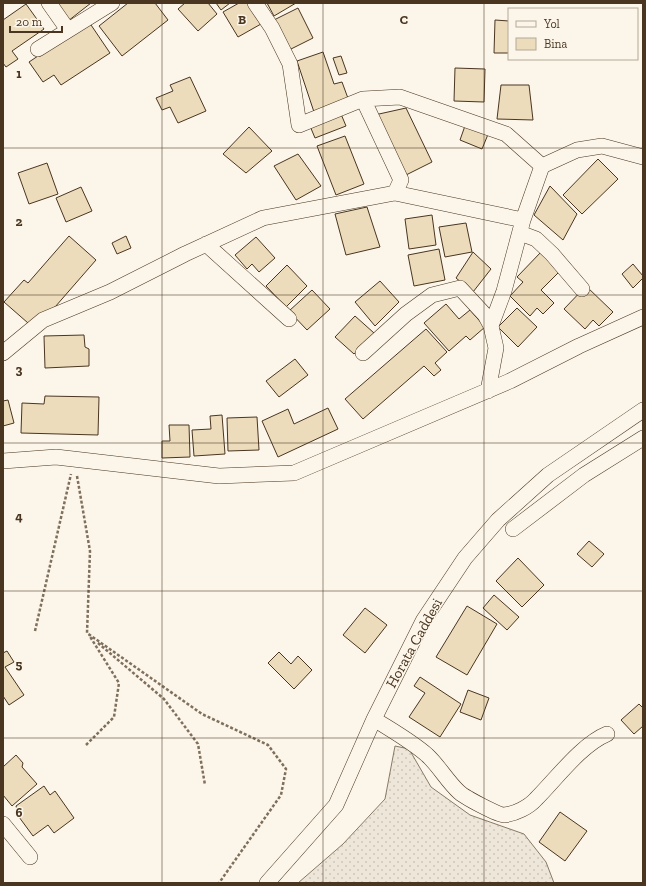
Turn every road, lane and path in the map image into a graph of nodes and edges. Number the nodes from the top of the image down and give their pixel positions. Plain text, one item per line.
1 (49, 3) edge
2 (112, 3) edge
3 (255, 3) edge
4 (68, 30) junction
5 (38, 49) dead end
6 (363, 99) junction
7 (643, 157) edge
8 (542, 166) junction
9 (395, 193) junction
10 (521, 226) junction
11 (206, 244) junction
12 (582, 289) dead end
13 (643, 317) edge
14 (289, 319) dead end
15 (491, 326) junction
16 (3, 353) edge
17 (363, 353) dead end
18 (488, 391) junction
19 (643, 410) edge
20 (643, 438) edge
21 (74, 460) junction
22 (3, 461) edge
23 (513, 529) dead end
24 (35, 631) dead end
25 (87, 633) junction
26 (374, 719) junction
27 (607, 734) dead end
28 (86, 745) dead end
29 (205, 785) dead end
30 (3, 824) edge
31 (30, 857) dead end
32 (219, 883) edge
33 (267, 883) edge

1 - 4 street
2 - 4 street
3 - 6 street
4 - 5 street
6 - 8 street
6 - 9 street
7 - 8 street
8 - 10 street
9 - 10 street
9 - 11 street
10 - 12 street
10 - 15 street
11 - 14 street
11 - 16 street
13 - 18 street
15 - 17 street
15 - 18 street
18 - 21 street
19 - 26 street, Horata Caddesi
20 - 23 street
21 - 22 street
21 - 24 path
21 - 25 path
25 - 28 path
25 - 29 path
25 - 32 path
26 - 27 street
26 - 33 street, Horata Caddesi
30 - 31 street

